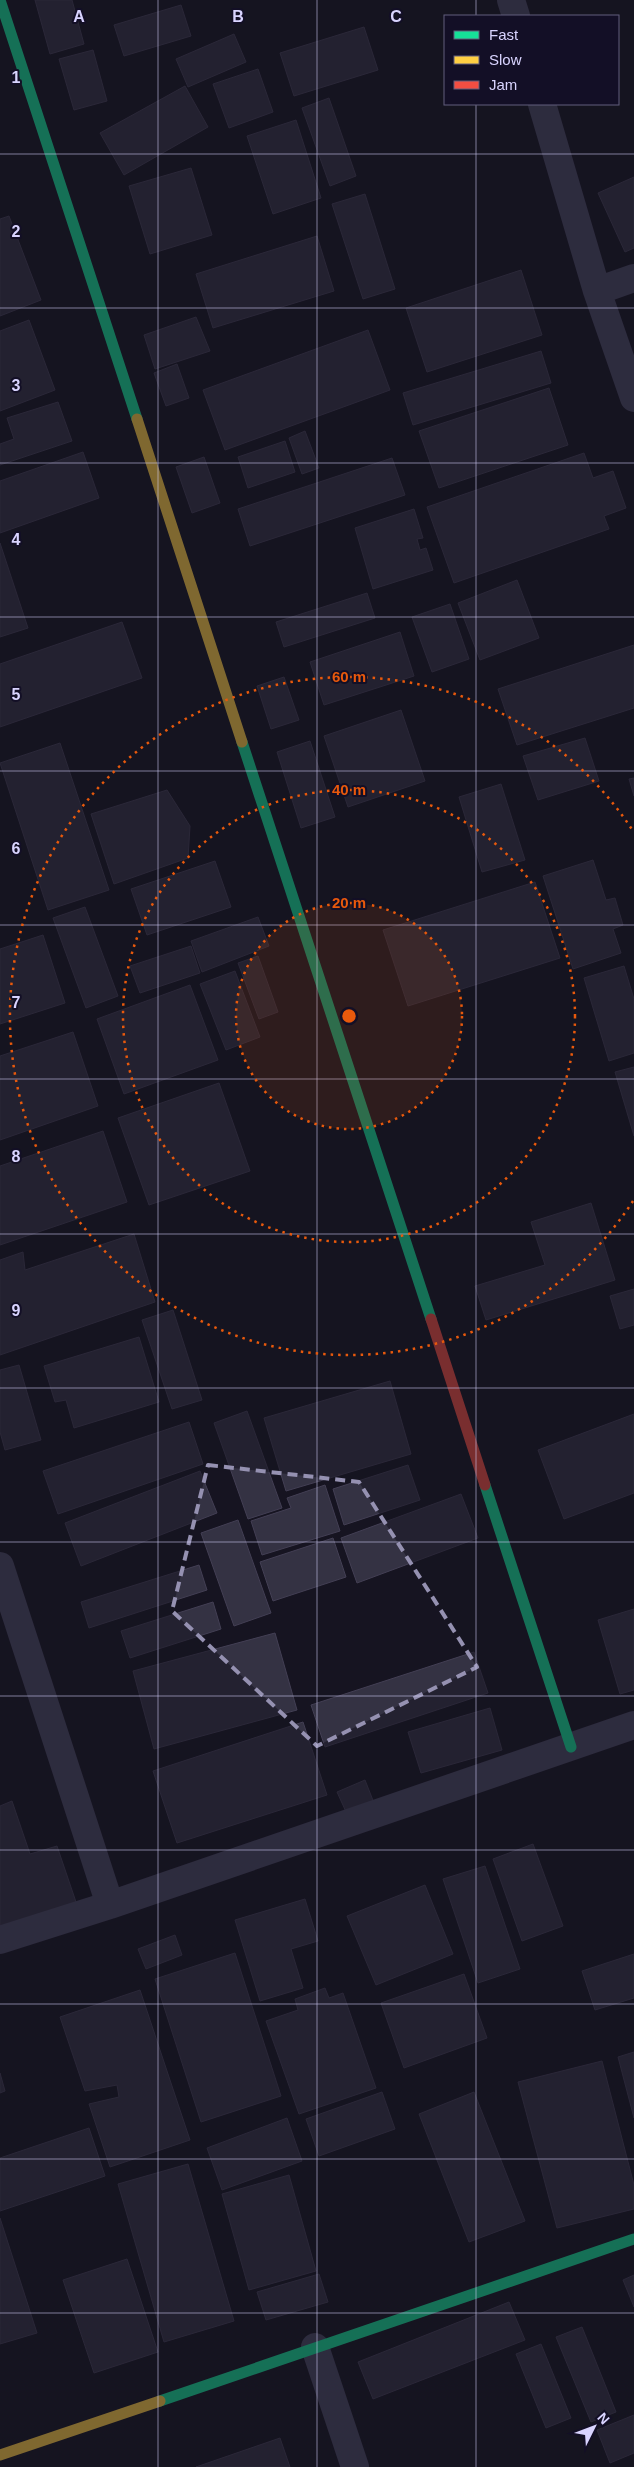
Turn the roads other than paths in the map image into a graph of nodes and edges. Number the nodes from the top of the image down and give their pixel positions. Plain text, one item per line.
1 (0, 0) edge
2 (512, 0) edge
3 (516, 15) edge
4 (542, 105) edge
5 (634, 278) edge
6 (597, 291) junction
7 (634, 398) edge
8 (0, 1566) edge
9 (634, 1725) edge
10 (571, 1747) junction
11 (110, 1905) junction
12 (0, 1940) edge
13 (634, 2239) edge
14 (315, 2347) junction
15 (0, 2455) edge
16 (355, 2467) edge

1 - 10 street
2 - 3 street
4 - 6 street
5 - 6 street
6 - 7 street
8 - 11 street
9 - 10 street
10 - 11 street
11 - 12 street
13 - 14 street
14 - 15 street
14 - 16 street

